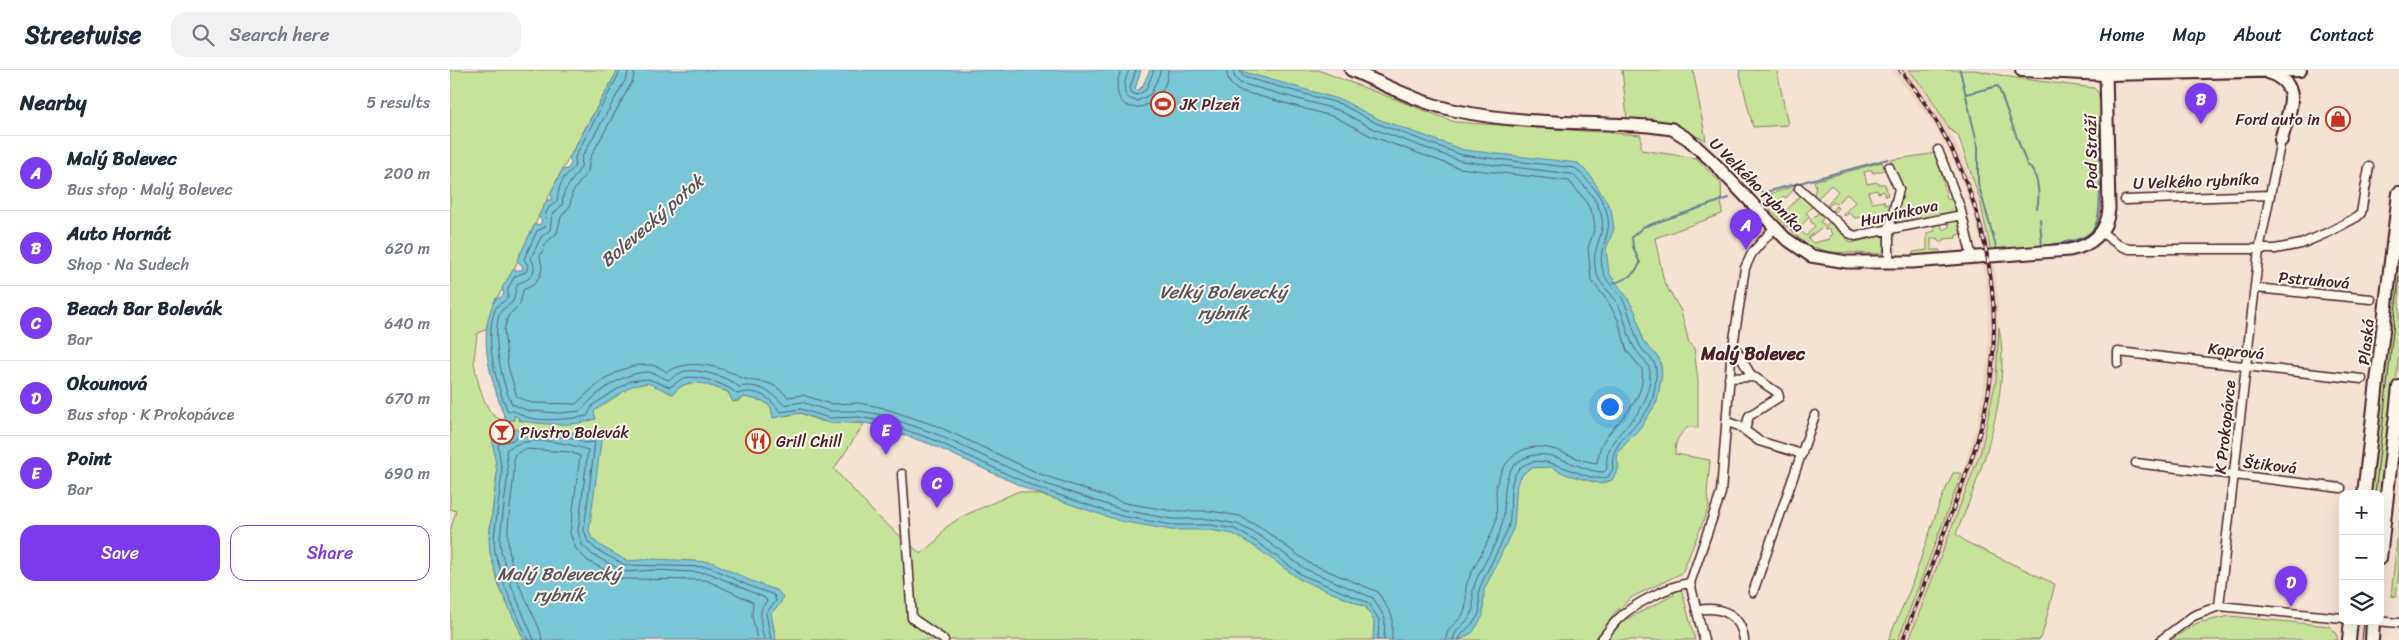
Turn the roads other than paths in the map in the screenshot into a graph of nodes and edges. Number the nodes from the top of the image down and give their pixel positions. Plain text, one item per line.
1 (1351, 70) edge
2 (2022, 70) edge
3 (2263, 70) edge
4 (2300, 70) edge
5 (2106, 72) edge
6 (2282, 140) joint
7 (1938, 150) dead end
8 (1889, 167) dead end
9 (2369, 167) dead end
10 (1799, 188) dead end
11 (2399, 193) edge
12 (2269, 196) junction
13 (2125, 200) dead end
14 (1962, 215) junction
15 (1775, 227) junction
16 (1889, 229) junction
17 (2101, 232) junction
18 (2259, 250) junction
19 (1972, 258) junction
20 (1889, 262) junction
21 (2255, 288) junction
22 (2371, 299) dead end
23 (1733, 344) junction
24 (2118, 363) dead end
25 (2245, 366) junction
26 (1752, 377) junction
27 (1730, 378) junction
28 (2362, 379) dead end
29 (2399, 387) edge
30 (1815, 415) dead end
31 (1726, 422) junction
32 (1745, 430) junction
33 (1802, 454) junction
34 (2136, 463) dead end
35 (902, 474) dead end
36 (2233, 475) junction
37 (2342, 488) dead end
38 (2364, 490) edge
39 (2383, 535) edge
40 (1690, 583) junction
41 (1753, 592) dead end
42 (2219, 606) junction
43 (1697, 610) junction
44 (2339, 618) edge
45 (2384, 622) edge
46 (2399, 624) edge
47 (2351, 625) edge
48 (2374, 625) edge
49 (944, 640) edge
50 (1601, 640) edge
51 (1704, 640) edge
52 (1744, 640) edge
53 (2161, 640) edge
54 (2349, 640) edge
55 (2372, 640) edge

1 - 15 street, U Velkého rybníka
2 - 5 main road
3 - 4 main road
3 - 5 main road
3 - 6 main road
5 - 17 street, Pod Stráží
6 - 12 street, U Velkého rybníka
7 - 14 street
8 - 16 street
9 - 18 street
10 - 16 street, Hurvínkova
11 - 38 main road, Plaská
12 - 13 street, U Velkého rybníka
12 - 18 street, U Velkého rybníka
14 - 16 street, Hurvínkova
14 - 19 street
15 - 20 street, U Velkého rybníka
15 - 23 street
16 - 20 street
17 - 18 street
17 - 19 street, U Velkého rybníka
18 - 21 street, K Prokopávce
19 - 20 street, U Velkého rybníka
21 - 22 street, Pstruhová
21 - 25 street, K Prokopávce
23 - 26 street
23 - 27 street
24 - 25 street, Kaprová
25 - 28 street, Kaprová
25 - 36 street, K Prokopávce
26 - 27 street
26 - 32 street
27 - 31 street
29 - 39 main road
30 - 33 street
31 - 32 street
31 - 40 street
32 - 33 street
33 - 41 street
34 - 36 street, Štiková
35 - 49 street
36 - 37 street, Štiková
36 - 42 street, K Prokopávce
40 - 43 street
40 - 50 street
42 - 44 street
42 - 53 street
43 - 51 street
43 - 52 street
45 - 46 street
47 - 54 main road
48 - 55 main road

